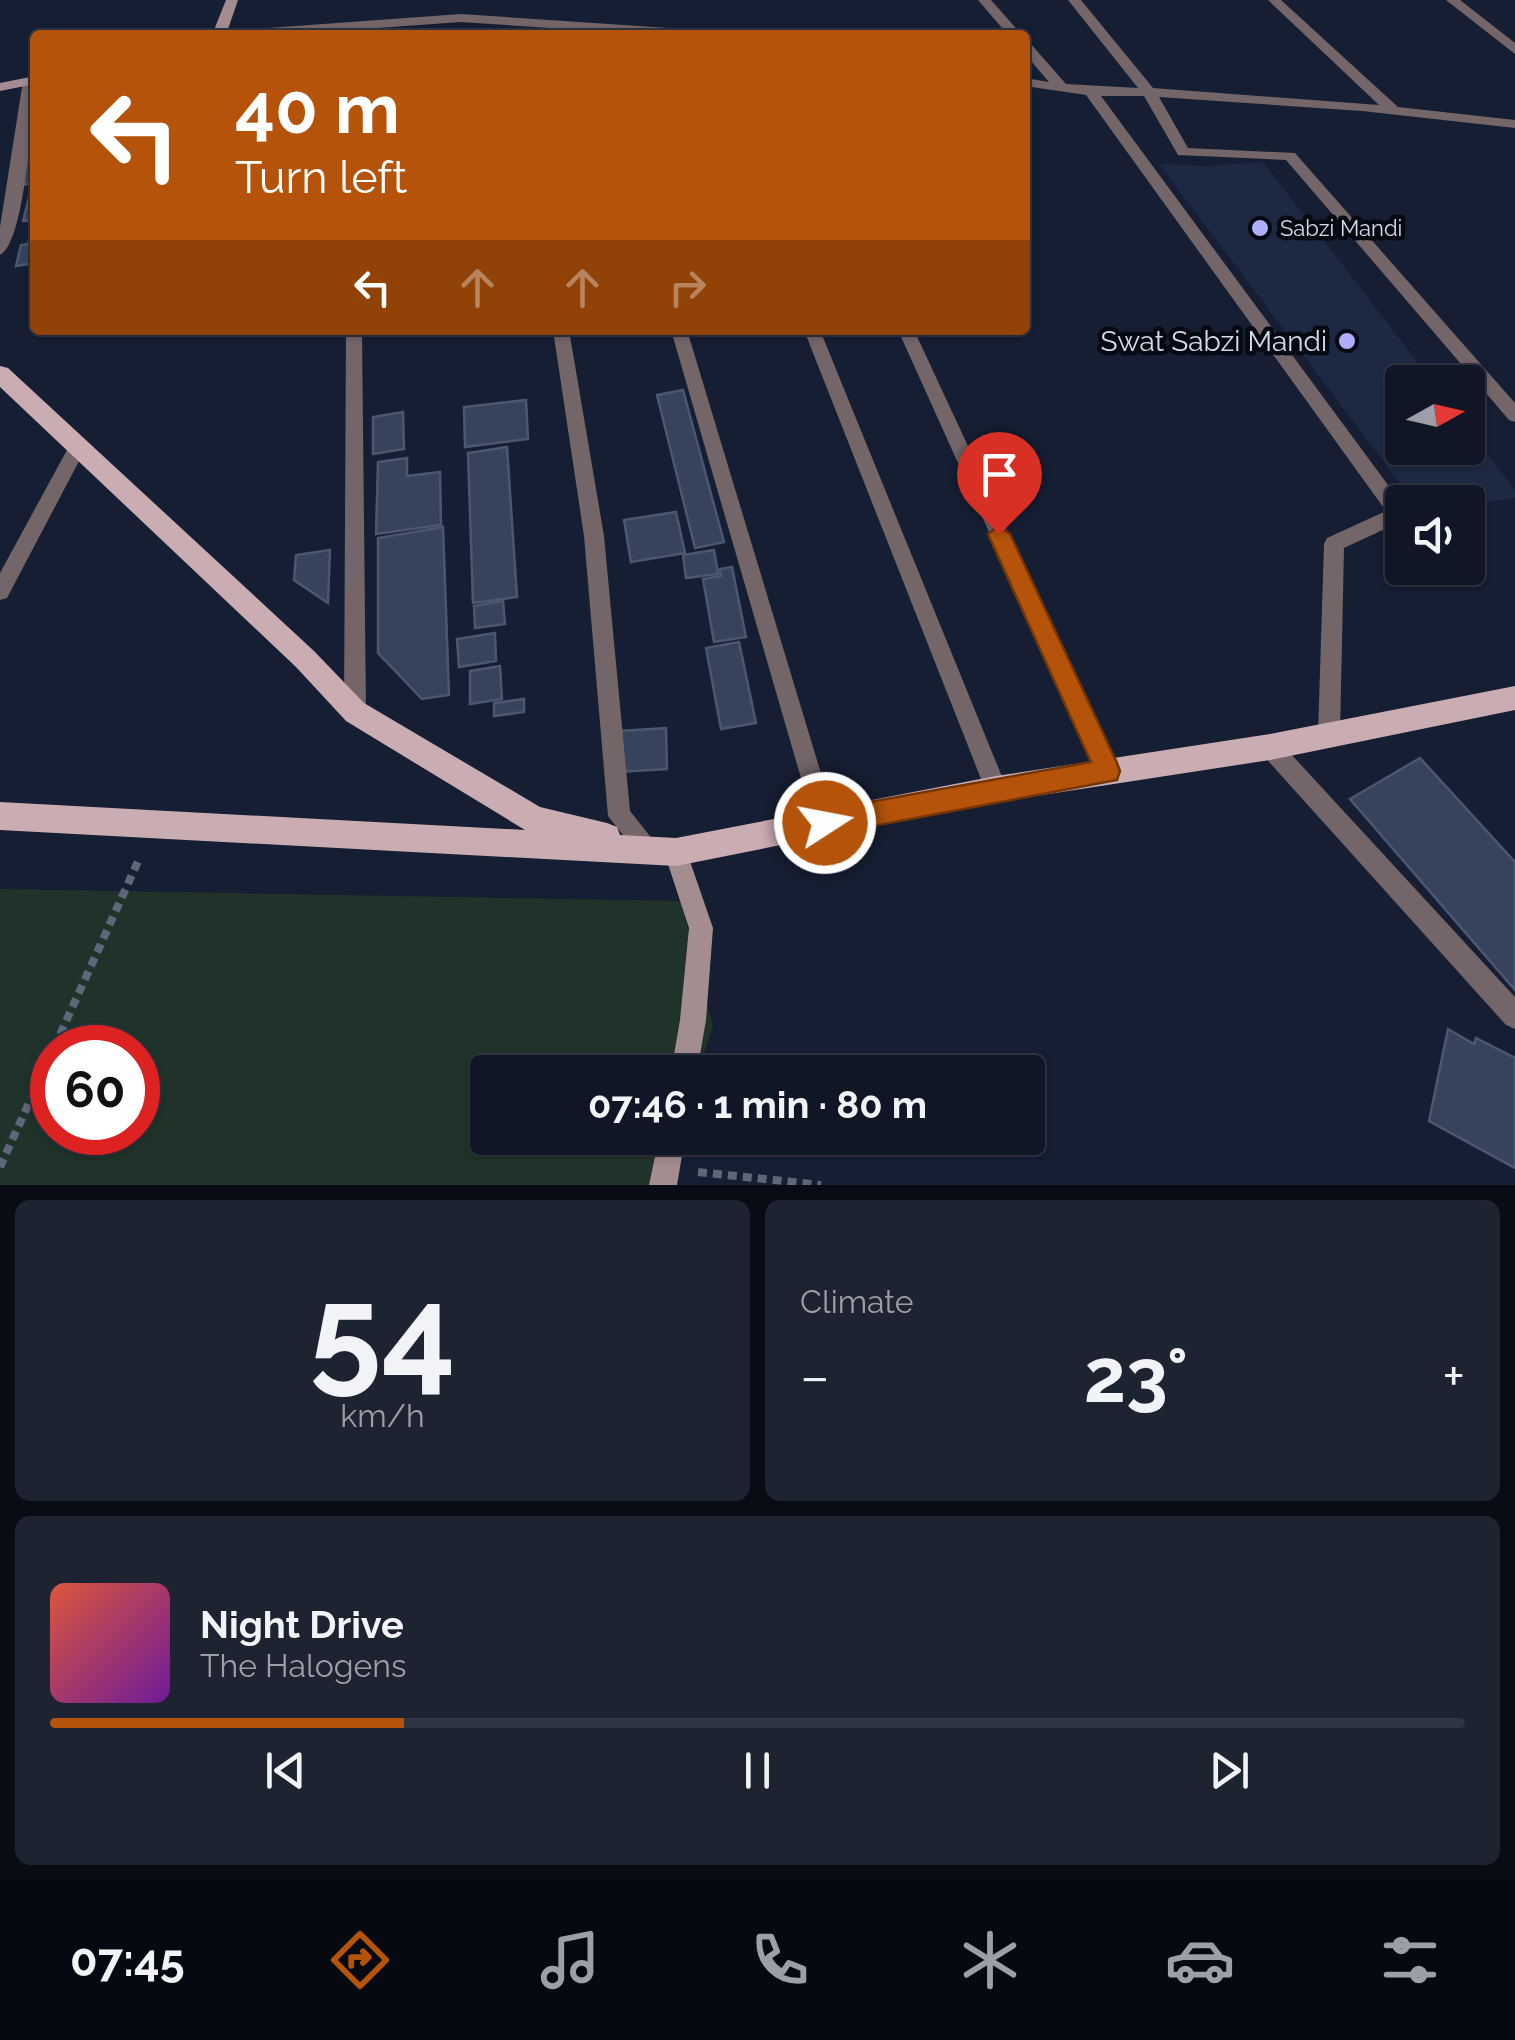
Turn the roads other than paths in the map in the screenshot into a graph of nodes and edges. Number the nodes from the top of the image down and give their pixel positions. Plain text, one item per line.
1 (232, 0) edge
2 (984, 0) edge
3 (1074, 0) edge
4 (1274, 0) edge
5 (1452, 0) edge
6 (507, 18) junction
7 (221, 30) edge
8 (345, 30) edge
9 (509, 30) edge
10 (590, 30) edge
11 (1011, 30) edge
12 (1515, 50) edge
13 (1030, 52) edge
14 (30, 80) edge
15 (1030, 82) edge
16 (1060, 85) junction
17 (0, 87) edge
18 (1091, 92) junction
19 (1149, 92) junction
20 (30, 93) edge
21 (1393, 110) junction
22 (1507, 124) edge
23 (1515, 138) edge
24 (0, 250) edge
25 (354, 335) edge
26 (562, 335) edge
27 (680, 335) edge
28 (814, 335) edge
29 (908, 335) edge
30 (0, 374) edge
31 (1515, 416) edge
32 (79, 444) junction
33 (0, 592) edge
34 (1515, 698) edge
35 (355, 712) junction
36 (1329, 735) junction
37 (1270, 747) junction
38 (1108, 771) junction
39 (996, 789) junction
40 (0, 816) edge
41 (825, 823) junction
42 (645, 846) junction
43 (676, 852) junction
44 (1515, 1016) edge
45 (687, 1055) edge

1 - 7 main road
2 - 11 street
3 - 19 street
4 - 21 street
5 - 12 street
6 - 8 street
6 - 9 street
6 - 10 street
13 - 16 street
14 - 17 main road
15 - 16 street
16 - 18 street
18 - 19 street
18 - 36 street
19 - 21 street
19 - 31 street
20 - 24 street
21 - 22 street
22 - 23 street
25 - 35 street
26 - 42 street
27 - 41 street
28 - 39 street
29 - 38 street
30 - 32 main road
32 - 33 street
32 - 35 main road
34 - 36 main road
35 - 42 main road
36 - 37 main road
37 - 38 main road
37 - 44 street
38 - 39 main road
39 - 41 main road
40 - 43 main road
41 - 43 main road
42 - 43 main road
43 - 45 main road

